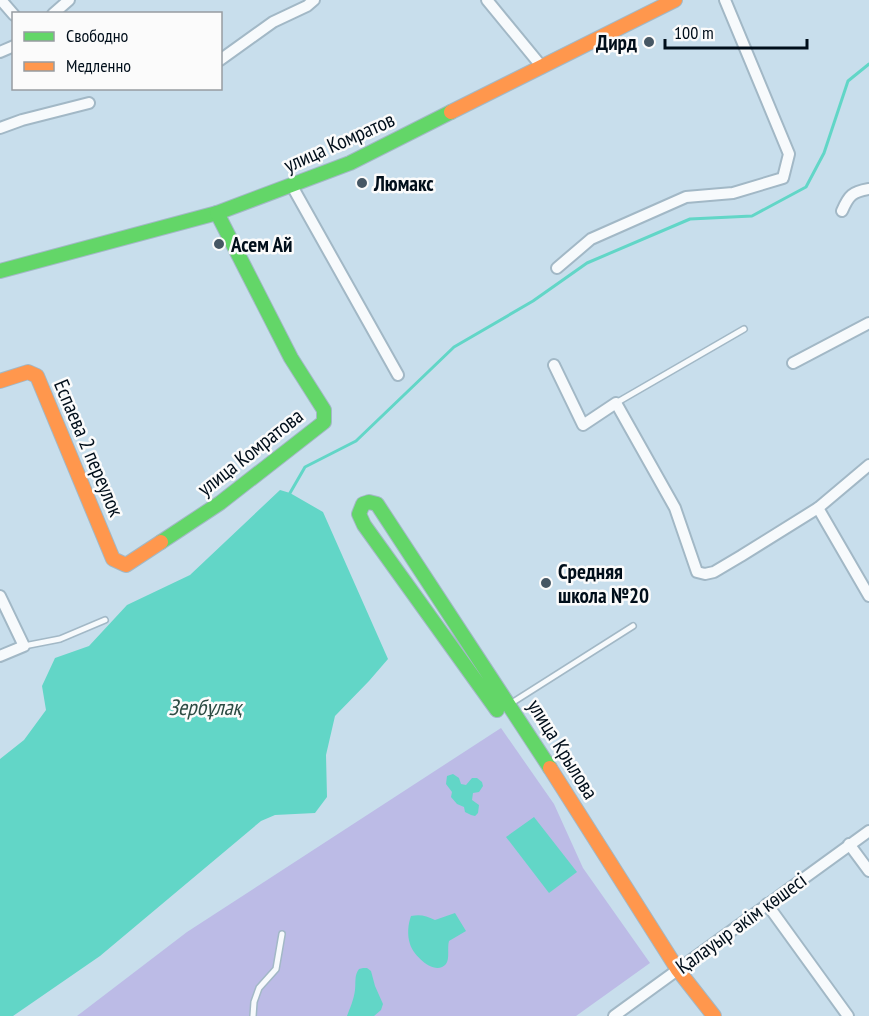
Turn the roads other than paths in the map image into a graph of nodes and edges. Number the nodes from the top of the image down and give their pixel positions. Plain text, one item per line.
1 (2, 0) edge
2 (69, 0) edge
3 (487, 0) edge
4 (725, 0) edge
5 (307, 2) edge
6 (665, 2) edge
7 (12, 12) edge
8 (55, 12) edge
9 (222, 59) edge
10 (542, 67) junction
11 (89, 103) dead end
12 (0, 128) edge
13 (292, 186) junction
14 (869, 189) edge
15 (842, 211) dead end
16 (218, 213) junction
17 (557, 268) dead end
18 (0, 271) edge
19 (869, 322) edge
20 (744, 329) dead end
21 (793, 363) dead end
22 (554, 365) dead end
23 (398, 375) dead end
24 (0, 381) edge
25 (616, 404) junction
26 (869, 465) edge
27 (818, 508) junction
28 (126, 565) joint
29 (0, 596) edge
30 (869, 596) edge
31 (105, 620) dead end
32 (633, 626) dead end
33 (24, 646) junction
34 (0, 656) edge
35 (503, 707) junction
36 (869, 831) edge
37 (849, 844) junction
38 (869, 871) edge
39 (767, 904) junction
40 (282, 934) dead end
41 (678, 970) junction
42 (253, 1016) edge
43 (614, 1016) edge
44 (714, 1016) edge
45 (848, 1016) edge

1 - 7 street
2 - 8 street
3 - 10 street
4 - 17 street
5 - 9 street
6 - 10 street, улица Комратов
10 - 13 street, улица Комратов
11 - 12 street
13 - 16 street, улица Комратов
13 - 23 street
14 - 15 street
16 - 18 street, улица Комратов
16 - 28 street, улица Комратова
19 - 21 street
20 - 25 lane
22 - 25 street
24 - 28 street, Еспаева 2 переулок
25 - 27 street
26 - 27 street
27 - 30 street
29 - 33 street
31 - 33 lane
32 - 35 lane
33 - 34 street
35 - 35 street, улица Крылова
35 - 41 street, улица Крылова
36 - 37 street, Қалауыр әкім көшесі
37 - 38 street
37 - 39 street, Қалауыр әкім көшесі
39 - 41 street, Қалауыр әкім көшесі
39 - 45 street
40 - 42 lane
41 - 43 street, Қалауыр әкім көшесі
41 - 44 street, улица Крылова

